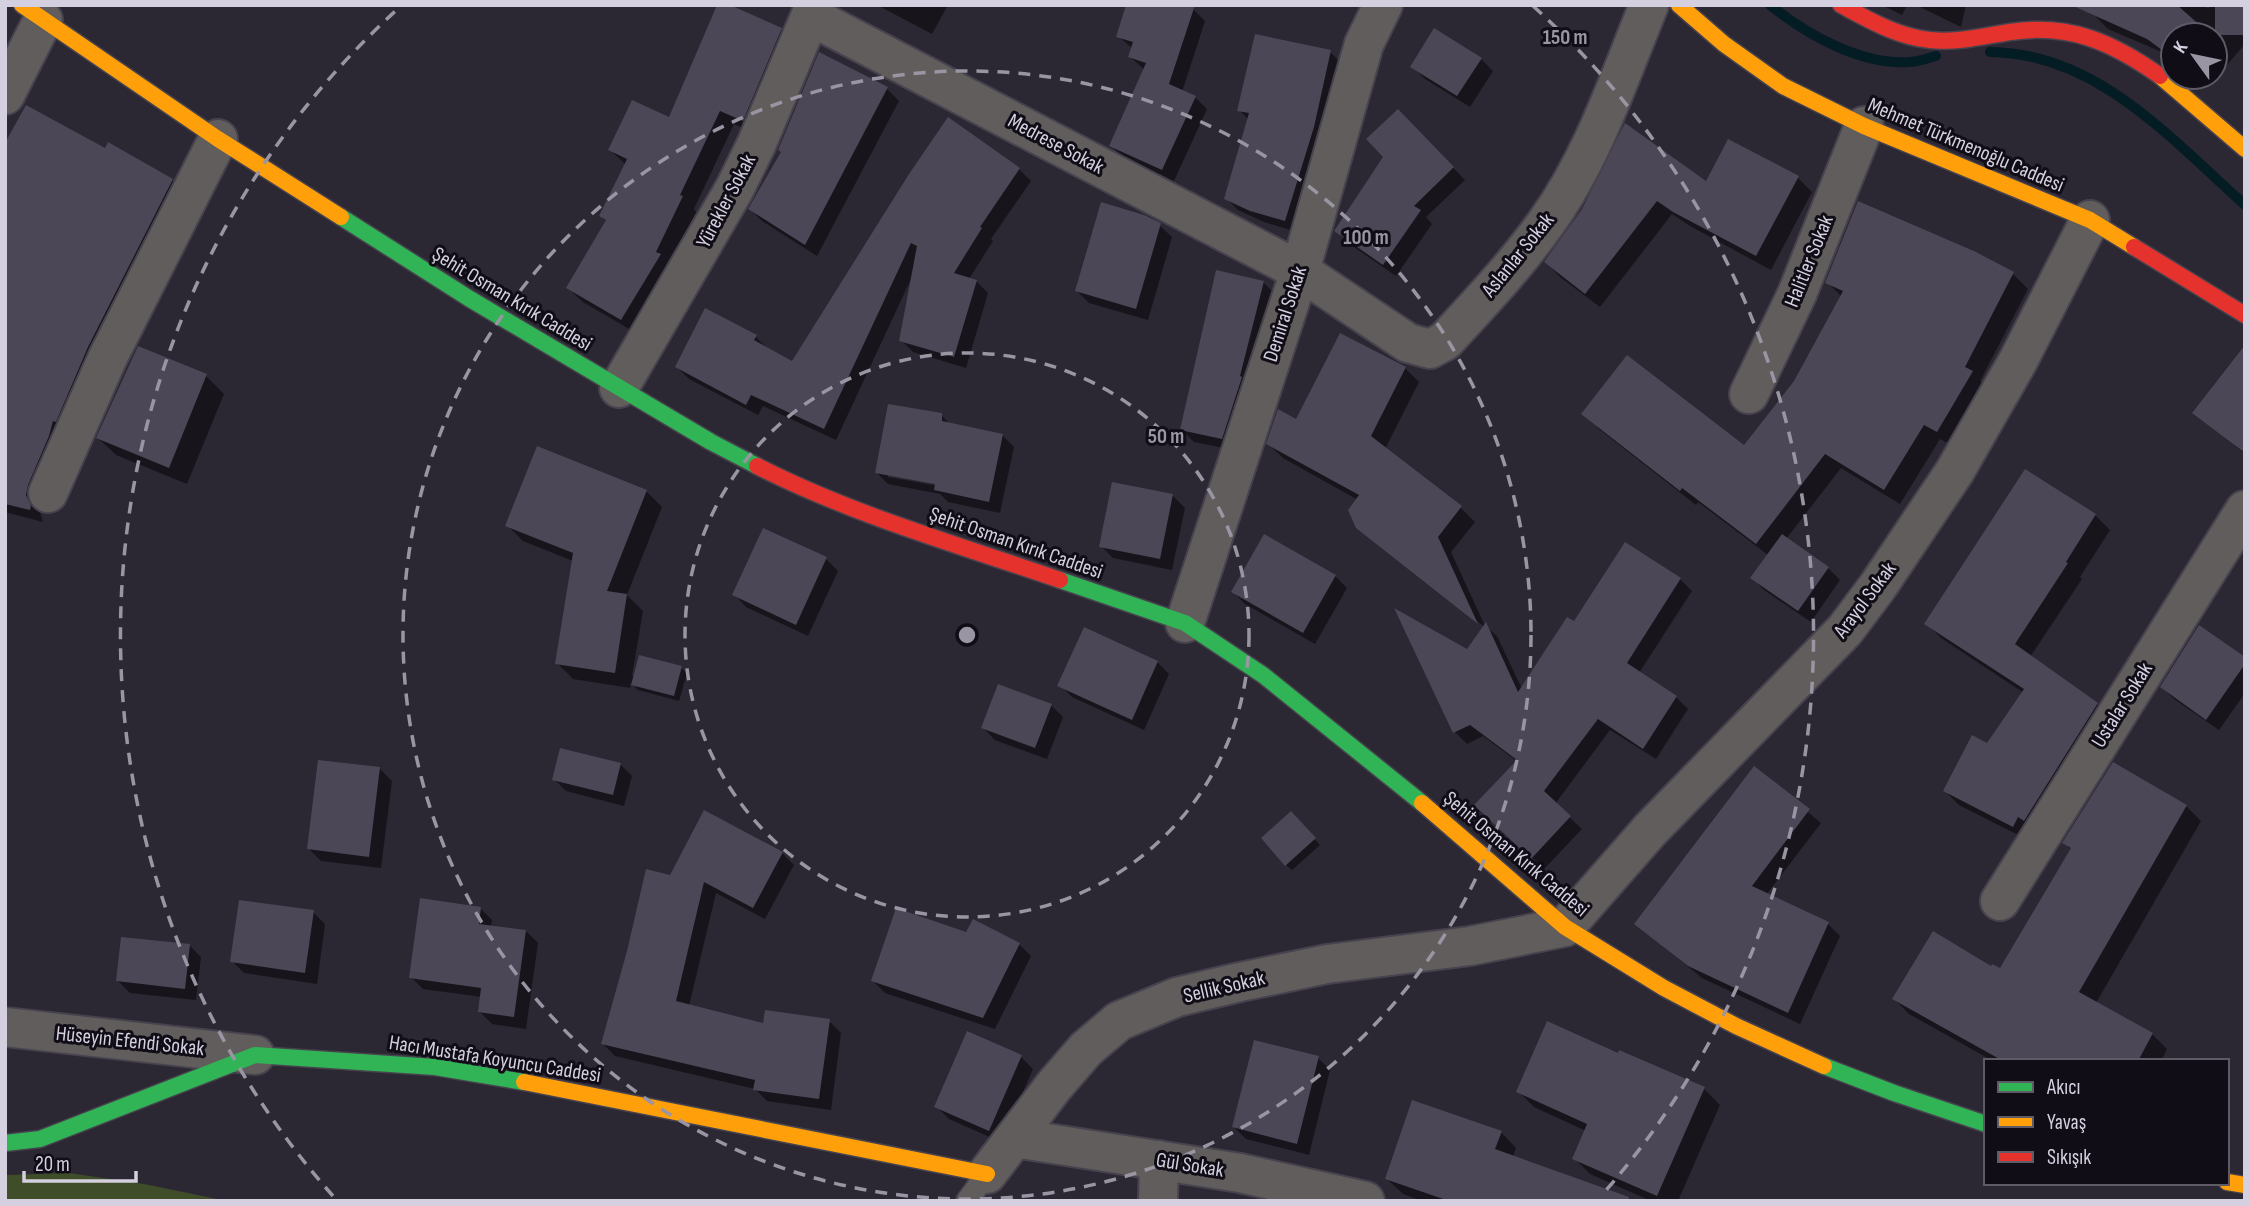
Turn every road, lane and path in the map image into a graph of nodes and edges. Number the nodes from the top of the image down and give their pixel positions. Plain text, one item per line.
1 (1383, 5) edge
2 (1649, 5) edge
3 (1679, 5) edge
4 (1841, 5) edge
5 (814, 11) edge
6 (33, 13) edge
7 (5, 95) edge
8 (1864, 126) junction
9 (218, 139) junction
10 (2245, 149) edge
11 (2090, 220) junction
12 (1300, 271) junction
13 (2245, 315) edge
14 (619, 388) junction
15 (1749, 394) dead end
16 (48, 493) dead end
17 (2245, 510) edge
18 (1185, 623) junction
19 (2000, 901) dead end
20 (1565, 927) junction
21 (5, 1027) edge
22 (256, 1055) junction
23 (1984, 1123) edge
24 (1014, 1138) junction
25 (5, 1143) edge
26 (1159, 1160) junction
27 (977, 1187) edge
28 (1158, 1201) edge
29 (1365, 1201) edge

1 - 12 street, Demiral Sokak
2 - 12 street, Aslanlar Sokak
3 - 8 street, Mehmet Türkmenoğlu Caddesi
4 - 10 street
5 - 12 street, Medrese Sokak
5 - 14 street, Yürekler Sokak
6 - 7 street
6 - 9 street, Şehit Osman Kırık Caddesi
8 - 11 street, Mehmet Türkmenoğlu Caddesi
8 - 15 street, Halitler Sokak
9 - 14 street, Şehit Osman Kırık Caddesi
9 - 16 street
11 - 13 street, Mehmet Türkmenoğlu Caddesi
11 - 20 street, Arayol Sokak
12 - 18 street, Demiral Sokak
14 - 18 street, Şehit Osman Kırık Caddesi
17 - 19 street, Ustalar Sokak
18 - 20 street, Şehit Osman Kırık Caddesi
20 - 23 street, Şehit Osman Kırık Caddesi
20 - 24 street, Sellik Sokak
21 - 22 street, Hüseyin Efendi Sokak
22 - 25 street, Hacı Mustafa Koyuncu Caddesi
22 - 27 street, Hacı Mustafa Koyuncu Caddesi
24 - 26 street, Gül Sokak
24 - 27 street, Sellik Sokak
26 - 28 street
26 - 29 street, Gül Sokak

